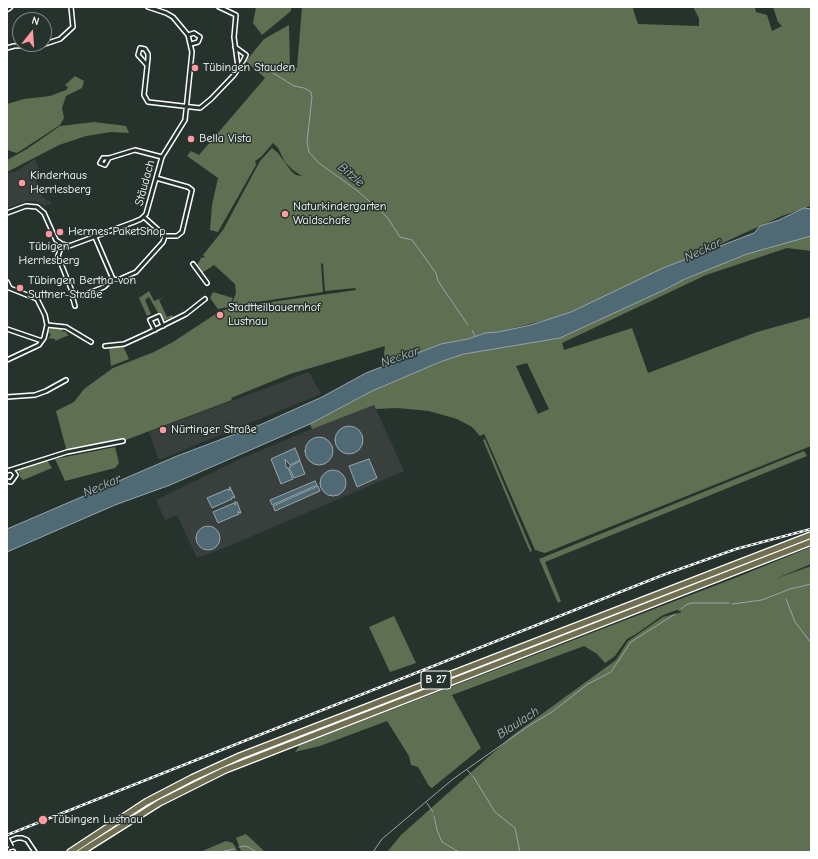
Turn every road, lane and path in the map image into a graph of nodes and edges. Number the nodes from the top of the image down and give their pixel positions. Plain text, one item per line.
1 (10, 7) edge
2 (70, 7) edge
3 (148, 7) edge
4 (219, 7) edge
5 (7, 9) edge
6 (188, 35) junction
7 (191, 44) junction
8 (235, 47) junction
9 (7, 48) edge
10 (147, 65) junction
11 (238, 67) junction
12 (187, 107) junction
13 (162, 157) junction
14 (109, 158) dead end
15 (156, 178) junction
16 (7, 213) edge
17 (144, 217) junction
18 (165, 236) junction
19 (95, 237) junction
20 (62, 244) junction
21 (193, 264) dead end
22 (113, 279) junction
23 (7, 282) edge
24 (207, 283) dead end
25 (8, 288) edge
26 (75, 294) junction
27 (205, 299) dead end
28 (75, 306) dead end
29 (47, 325) junction
30 (164, 326) junction
31 (7, 329) edge
32 (155, 330) junction
33 (42, 341) junction
34 (91, 342) dead end
35 (106, 346) dead end
36 (7, 360) edge
37 (66, 380) dead end
38 (7, 397) edge
39 (123, 441) dead end
40 (8, 471) edge
41 (7, 481) edge
42 (811, 535) edge
43 (811, 542) edge
44 (7, 840) edge
45 (13, 851) edge
46 (35, 852) edge
47 (70, 852) edge
48 (81, 852) edge

1 - 5 street
2 - 9 street
3 - 6 street, Stäudach
4 - 8 street
6 - 7 street, Stäudach
6 - 7 street, Stäudach
7 - 12 street, Stäudach
8 - 11 street
8 - 11 street
10 - 10 street
10 - 12 street
11 - 12 street
12 - 13 street, Stäudach
13 - 14 street
13 - 15 street, Stäudach
15 - 17 street, Stäudach
15 - 18 street
16 - 20 street
17 - 18 street
17 - 19 street, Stäudach
18 - 22 street
19 - 20 street, Stäudach
19 - 22 street
20 - 26 street
21 - 24 street
22 - 26 street
23 - 25 street
25 - 29 street
26 - 28 street
27 - 30 street
29 - 33 street
29 - 34 street
30 - 32 street
30 - 32 street
31 - 33 street
32 - 35 street
33 - 36 street
37 - 38 street
39 - 40 street
40 - 41 street
42 - 47 highway, B 27
43 - 48 highway, B 27
44 - 45 street, bridge
44 - 46 street

